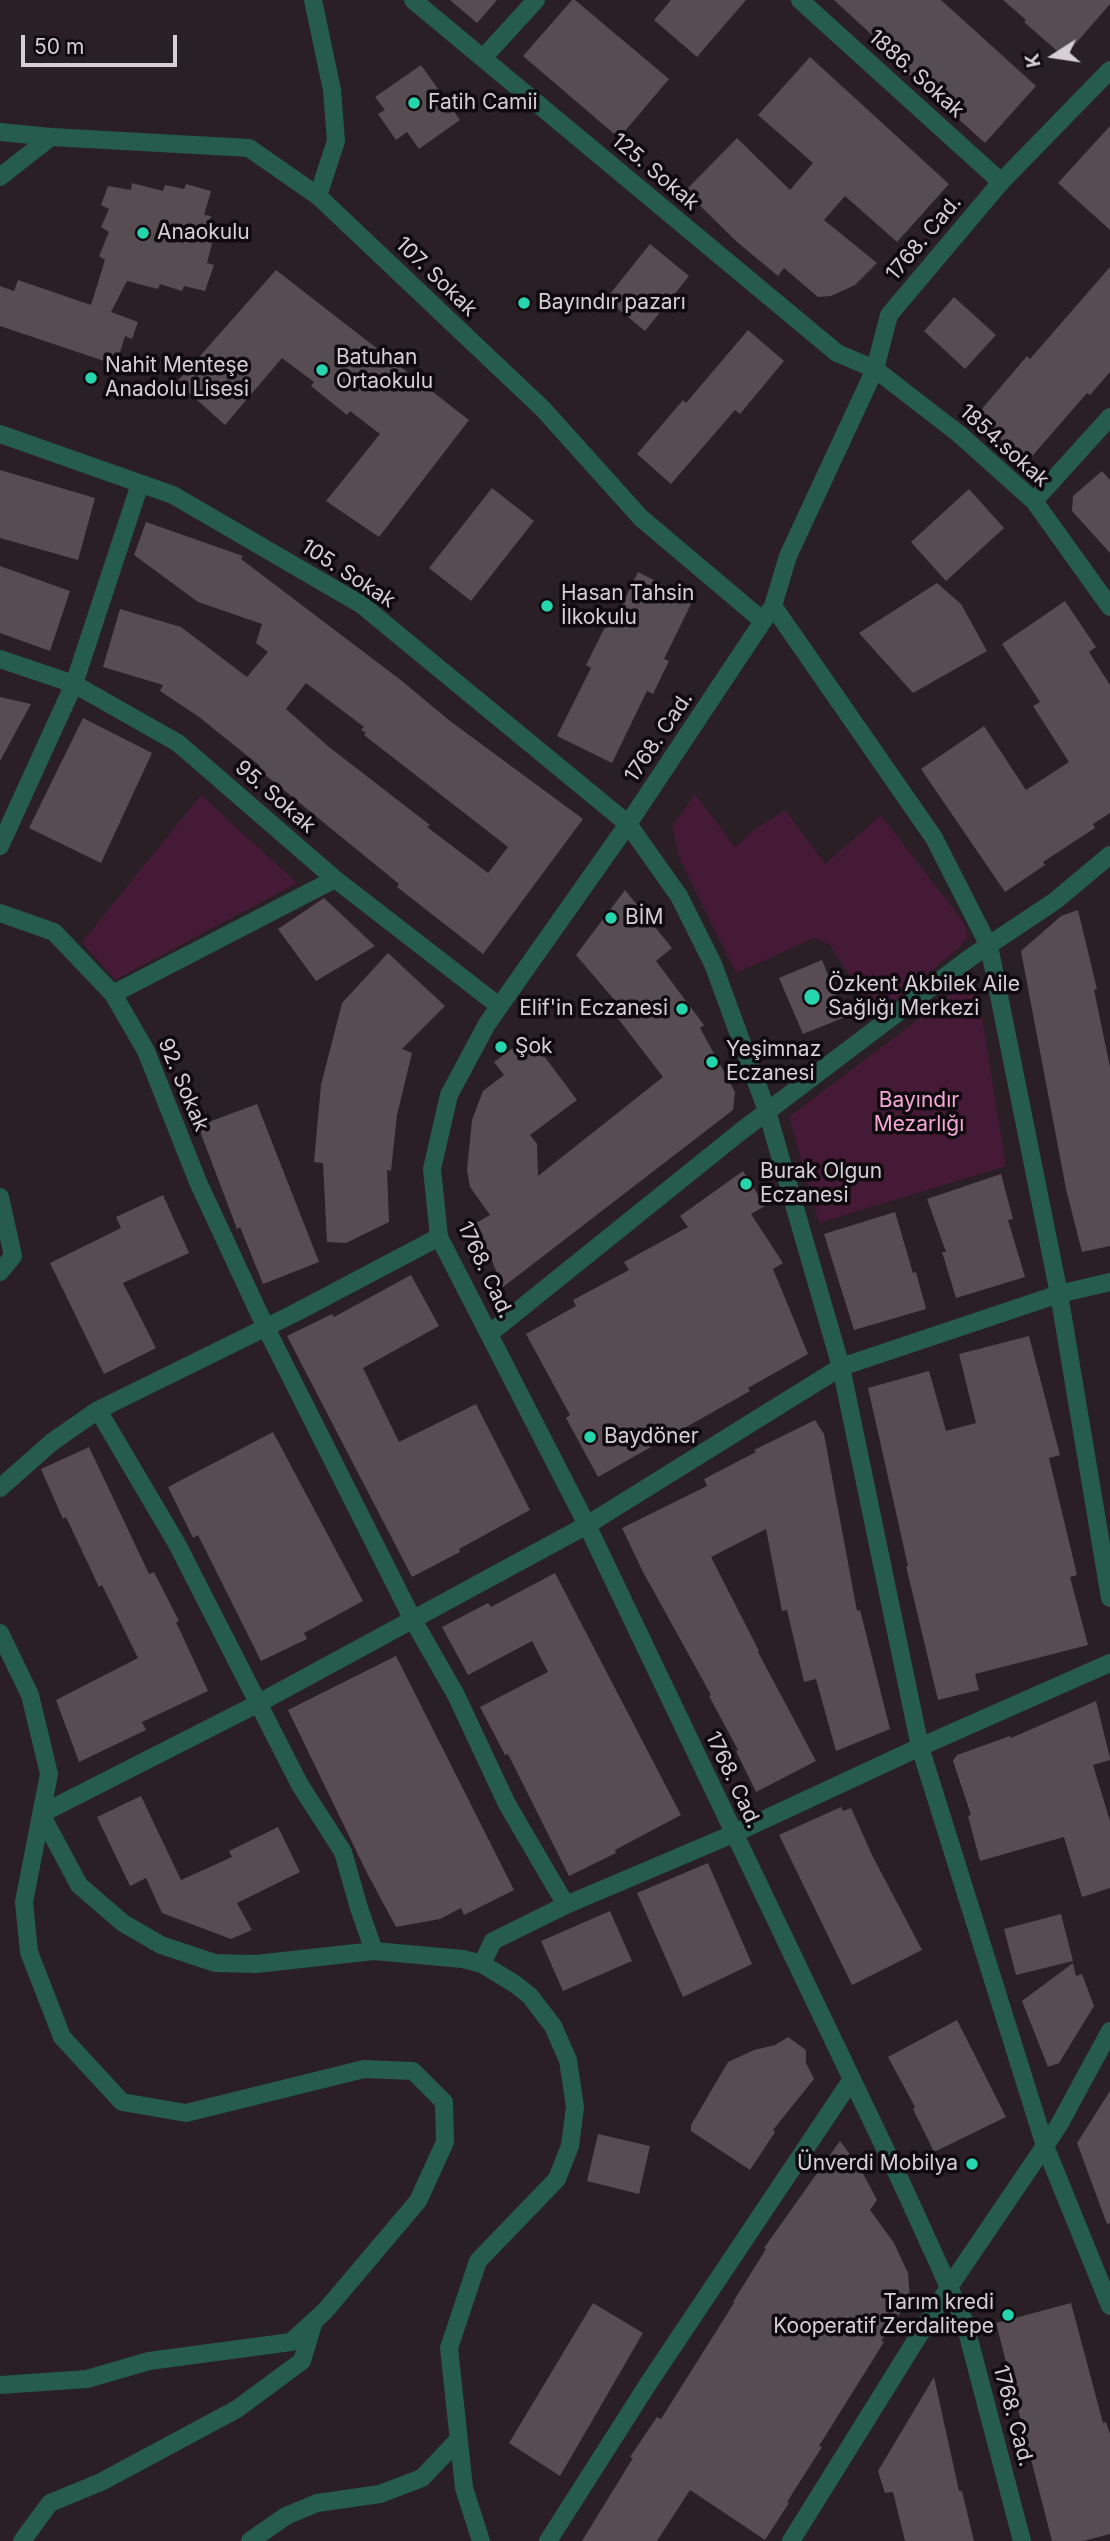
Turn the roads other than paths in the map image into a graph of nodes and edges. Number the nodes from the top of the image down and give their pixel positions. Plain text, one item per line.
1 (313, 0) edge
2 (413, 0) edge
3 (536, 0) edge
4 (800, 0) edge
5 (483, 58) junction
6 (1110, 70) edge
7 (0, 132) edge
8 (51, 137) junction
9 (0, 177) edge
10 (1001, 183) junction
11 (318, 196) junction
12 (875, 369) junction
13 (1110, 417) edge
14 (0, 434) edge
15 (140, 484) junction
16 (1034, 500) junction
17 (1110, 607) edge
18 (768, 613) junction
19 (0, 659) edge
20 (74, 684) junction
21 (628, 824) junction
22 (0, 846) edge
23 (1110, 855) edge
24 (335, 879) junction
25 (0, 913) edge
26 (989, 946) junction
27 (113, 994) junction
28 (499, 1006) junction
29 (767, 1111) junction
30 (0, 1197) edge
31 (439, 1237) junction
32 (0, 1272) edge
33 (1110, 1282) edge
34 (1059, 1294) junction
35 (265, 1326) junction
36 (489, 1334) junction
37 (841, 1367) junction
38 (98, 1410) junction
39 (0, 1488) edge
40 (587, 1525) junction
41 (1110, 1598) edge
42 (413, 1620) junction
43 (0, 1633) edge
44 (1110, 1663) edge
45 (257, 1704) junction
46 (920, 1747) junction
47 (41, 1814) junction
48 (733, 1833) junction
49 (566, 1905) junction
50 (374, 1951) junction
51 (482, 1964) junction
52 (1110, 2032) edge
53 (852, 2079) junction
54 (1045, 2146) junction
55 (949, 2287) junction
56 (1110, 2306) edge
57 (314, 2321) junction
58 (0, 2385) edge
59 (459, 2439) junction
60 (22, 2541) edge
61 (250, 2541) edge
62 (481, 2541) edge
63 (548, 2541) edge
64 (791, 2541) edge
65 (1022, 2541) edge

1 - 11 street
2 - 5 street, 125. Sokak
3 - 5 street
4 - 10 street, 1886. Sokak
5 - 12 street, 125. Sokak
6 - 10 street, 1768. Cad.
7 - 8 street, 107. Sokak
8 - 9 street
8 - 11 street, 107. Sokak
10 - 12 street, 1768. Cad.
11 - 18 street, 107. Sokak
12 - 16 street, 1854.sokak
12 - 18 street, 1768. Cad.
13 - 16 street
14 - 15 street, 105. Sokak
15 - 20 street
15 - 21 street, 105. Sokak
16 - 17 street, 1854.sokak
18 - 21 street, 1768. Cad.
18 - 26 street, 107. Sokak
19 - 20 street, 95. Sokak
20 - 22 street
20 - 24 street, 95. Sokak
21 - 28 street, 1768. Cad.
21 - 29 street, 105. Sokak
23 - 26 street
24 - 27 street
24 - 28 street, 95. Sokak
25 - 27 street, 92. Sokak
26 - 29 street
26 - 34 street, 107. Sokak
27 - 35 street, 92. Sokak
28 - 31 street, 1768. Cad.
29 - 36 street
29 - 37 street, 105. Sokak
30 - 32 street
31 - 35 street
31 - 36 street, 1768. Cad.
33 - 34 street
34 - 37 street
34 - 41 street, 107. Sokak
35 - 38 street
35 - 42 street, 92. Sokak
36 - 40 street, 1768. Cad.
37 - 40 street
37 - 46 street, 105. Sokak
38 - 39 street
38 - 45 street
40 - 42 street
40 - 48 street, 1768. Cad.
42 - 45 street
42 - 49 street, 92. Sokak
43 - 47 street
44 - 46 street
45 - 47 street
45 - 50 street
46 - 48 street
46 - 54 street, 105. Sokak
47 - 50 street
47 - 57 street
48 - 49 street
48 - 53 street, 1768. Cad.
49 - 51 street
50 - 51 street
51 - 59 street
52 - 54 street
53 - 55 street, 1768. Cad.
53 - 63 street
54 - 55 street
54 - 56 street, 105. Sokak
55 - 64 street
55 - 65 street, 1768. Cad.
57 - 58 street
57 - 60 street
59 - 61 street
59 - 62 street

